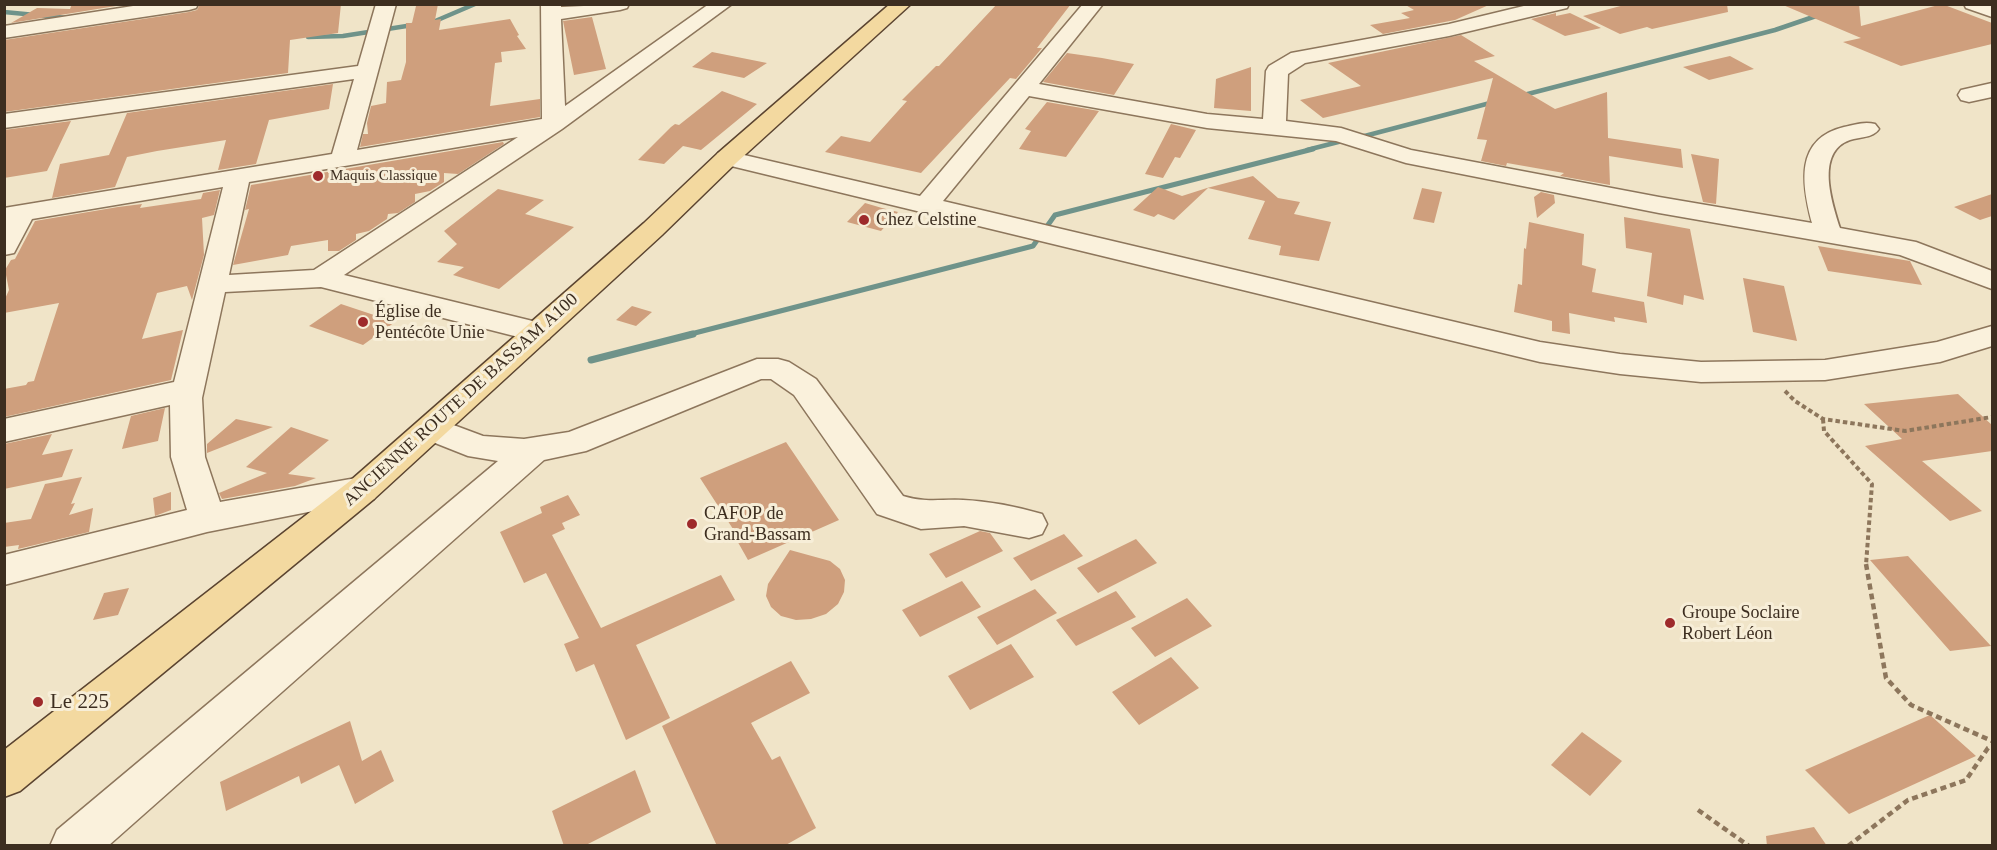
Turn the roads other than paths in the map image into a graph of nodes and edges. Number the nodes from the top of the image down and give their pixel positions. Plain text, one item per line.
1 (189, 4) edge
2 (386, 4) edge
3 (620, 4) edge
4 (723, 4) edge
5 (902, 4) edge
6 (1094, 4) edge
7 (1560, 4) edge
8 (1974, 4) edge
9 (551, 9) edge
10 (1992, 11) edge
11 (4, 32) edge
12 (366, 71) junction
13 (1025, 88) junction
14 (1992, 90) edge
15 (1969, 95) dead end
16 (4, 121) edge
17 (554, 124) junction
18 (1274, 127) junction
19 (1867, 129) dead end
20 (727, 158) junction
21 (342, 160) junction
22 (238, 177) junction
23 (925, 206) junction
24 (13, 215) edge
25 (1828, 235) junction
26 (4, 247) edge
27 (321, 278) junction
28 (1992, 280) edge
29 (215, 284) junction
30 (538, 332) junction
31 (1992, 336) edge
32 (188, 390) junction
33 (432, 429) junction
34 (4, 431) edge
35 (535, 449) junction
36 (362, 490) junction
37 (207, 518) junction
38 (1029, 524) dead end
39 (4, 570) edge
40 (4, 777) edge
41 (73, 846) edge

1 - 11 street
2 - 12 street
3 - 9 street
4 - 17 street
5 - 20 main road, ANCIENNE ROUTE DE BASSAM A100
6 - 13 street
7 - 18 street
8 - 10 street
9 - 17 street
12 - 16 street
12 - 21 street
13 - 18 street
13 - 23 street
14 - 15 street
17 - 21 street
17 - 27 street
18 - 25 street
19 - 25 street
20 - 23 street
20 - 30 main road, ANCIENNE ROUTE DE BASSAM A100
21 - 22 street
22 - 24 street
22 - 29 street
23 - 31 street
24 - 26 street
25 - 28 street
27 - 29 street
27 - 30 street
29 - 32 street
30 - 33 main road, ANCIENNE ROUTE DE BASSAM A100
32 - 34 street
32 - 37 street
33 - 35 street
33 - 36 main road, ANCIENNE ROUTE DE BASSAM A100
35 - 38 street
35 - 41 street
36 - 37 street
36 - 40 main road, ANCIENNE ROUTE DE BASSAM A100
37 - 39 street

